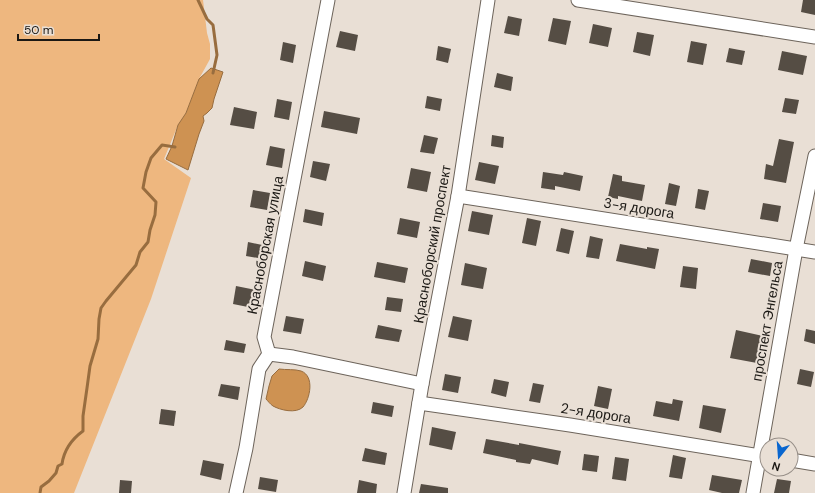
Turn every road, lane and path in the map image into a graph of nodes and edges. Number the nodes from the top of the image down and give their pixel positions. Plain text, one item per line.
1 (328, 0) edge
2 (488, 0) edge
3 (578, 0) edge
4 (815, 37) edge
5 (815, 156) edge
6 (458, 196) junction
7 (796, 249) junction
8 (815, 252) edge
9 (270, 354) junction
10 (422, 384) junction
11 (419, 403) junction
12 (766, 437) edge
13 (759, 455) edge
14 (799, 461) edge
15 (815, 464) edge
16 (759, 471) edge
17 (236, 493) edge
18 (404, 493) edge
19 (753, 493) edge

1 - 9 street, Красноборская улица
2 - 6 street, Красноборский проспект
3 - 4 street
5 - 7 street, проспект Энгельса
6 - 7 street, 3-я дорога
6 - 10 street, Красноборский проспект
7 - 8 street, 3-я дорога
7 - 12 street, проспект Энгельса
9 - 10 street
9 - 17 street
10 - 11 street, Красноборский проспект
11 - 13 street, 2-я дорога
11 - 18 street, Красноборский проспект
14 - 15 street
16 - 19 street, проспект Энгельса

